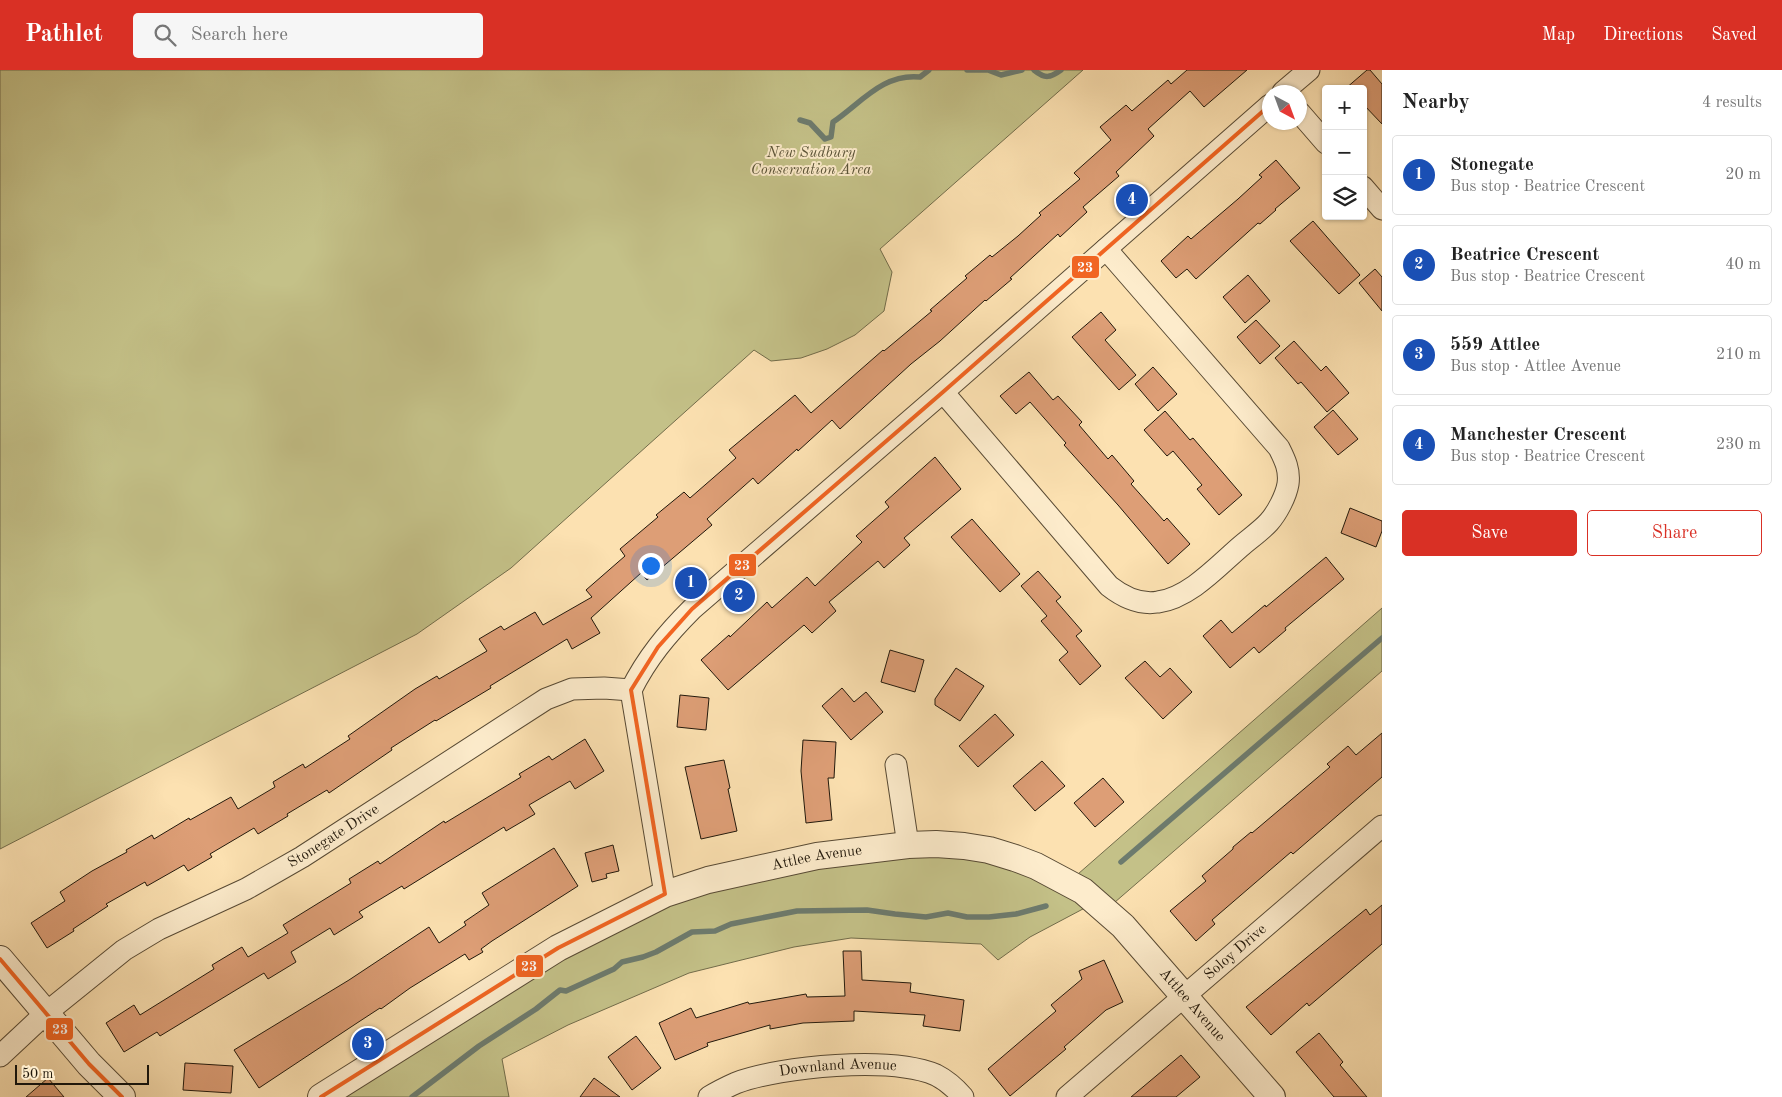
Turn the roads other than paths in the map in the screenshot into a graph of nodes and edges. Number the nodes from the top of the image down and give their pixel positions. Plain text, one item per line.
1 (1309, 70) edge
2 (1291, 85) edge
3 (1262, 112) edge
4 (1307, 120) edge
5 (1322, 138) edge
6 (1367, 192) edge
7 (1382, 209) edge
8 (1106, 250) junction
9 (943, 392) junction
10 (631, 690) junction
11 (896, 764) dead end
12 (1382, 826) edge
13 (908, 845) junction
14 (665, 894) junction
15 (0, 959) edge
16 (1185, 997) junction
17 (46, 1013) junction
18 (0, 1056) edge
19 (122, 1097) edge
20 (321, 1097) edge
21 (708, 1097) edge
22 (963, 1097) edge
23 (1067, 1097) edge
24 (1272, 1097) edge

1 - 2 street
3 - 8 street
4 - 5 street
6 - 7 street
8 - 9 street
8 - 9 street
9 - 10 street
10 - 14 street
10 - 17 street, Stonegate Drive
11 - 13 street
12 - 16 street, Soloy Drive
13 - 14 street, Attlee Avenue
13 - 16 street, Attlee Avenue
14 - 20 street, Attlee Avenue
15 - 17 street
16 - 23 street, Soloy Drive
16 - 24 street, Attlee Avenue
17 - 18 street, Stonegate Drive
17 - 19 street
21 - 22 street, Downland Avenue

